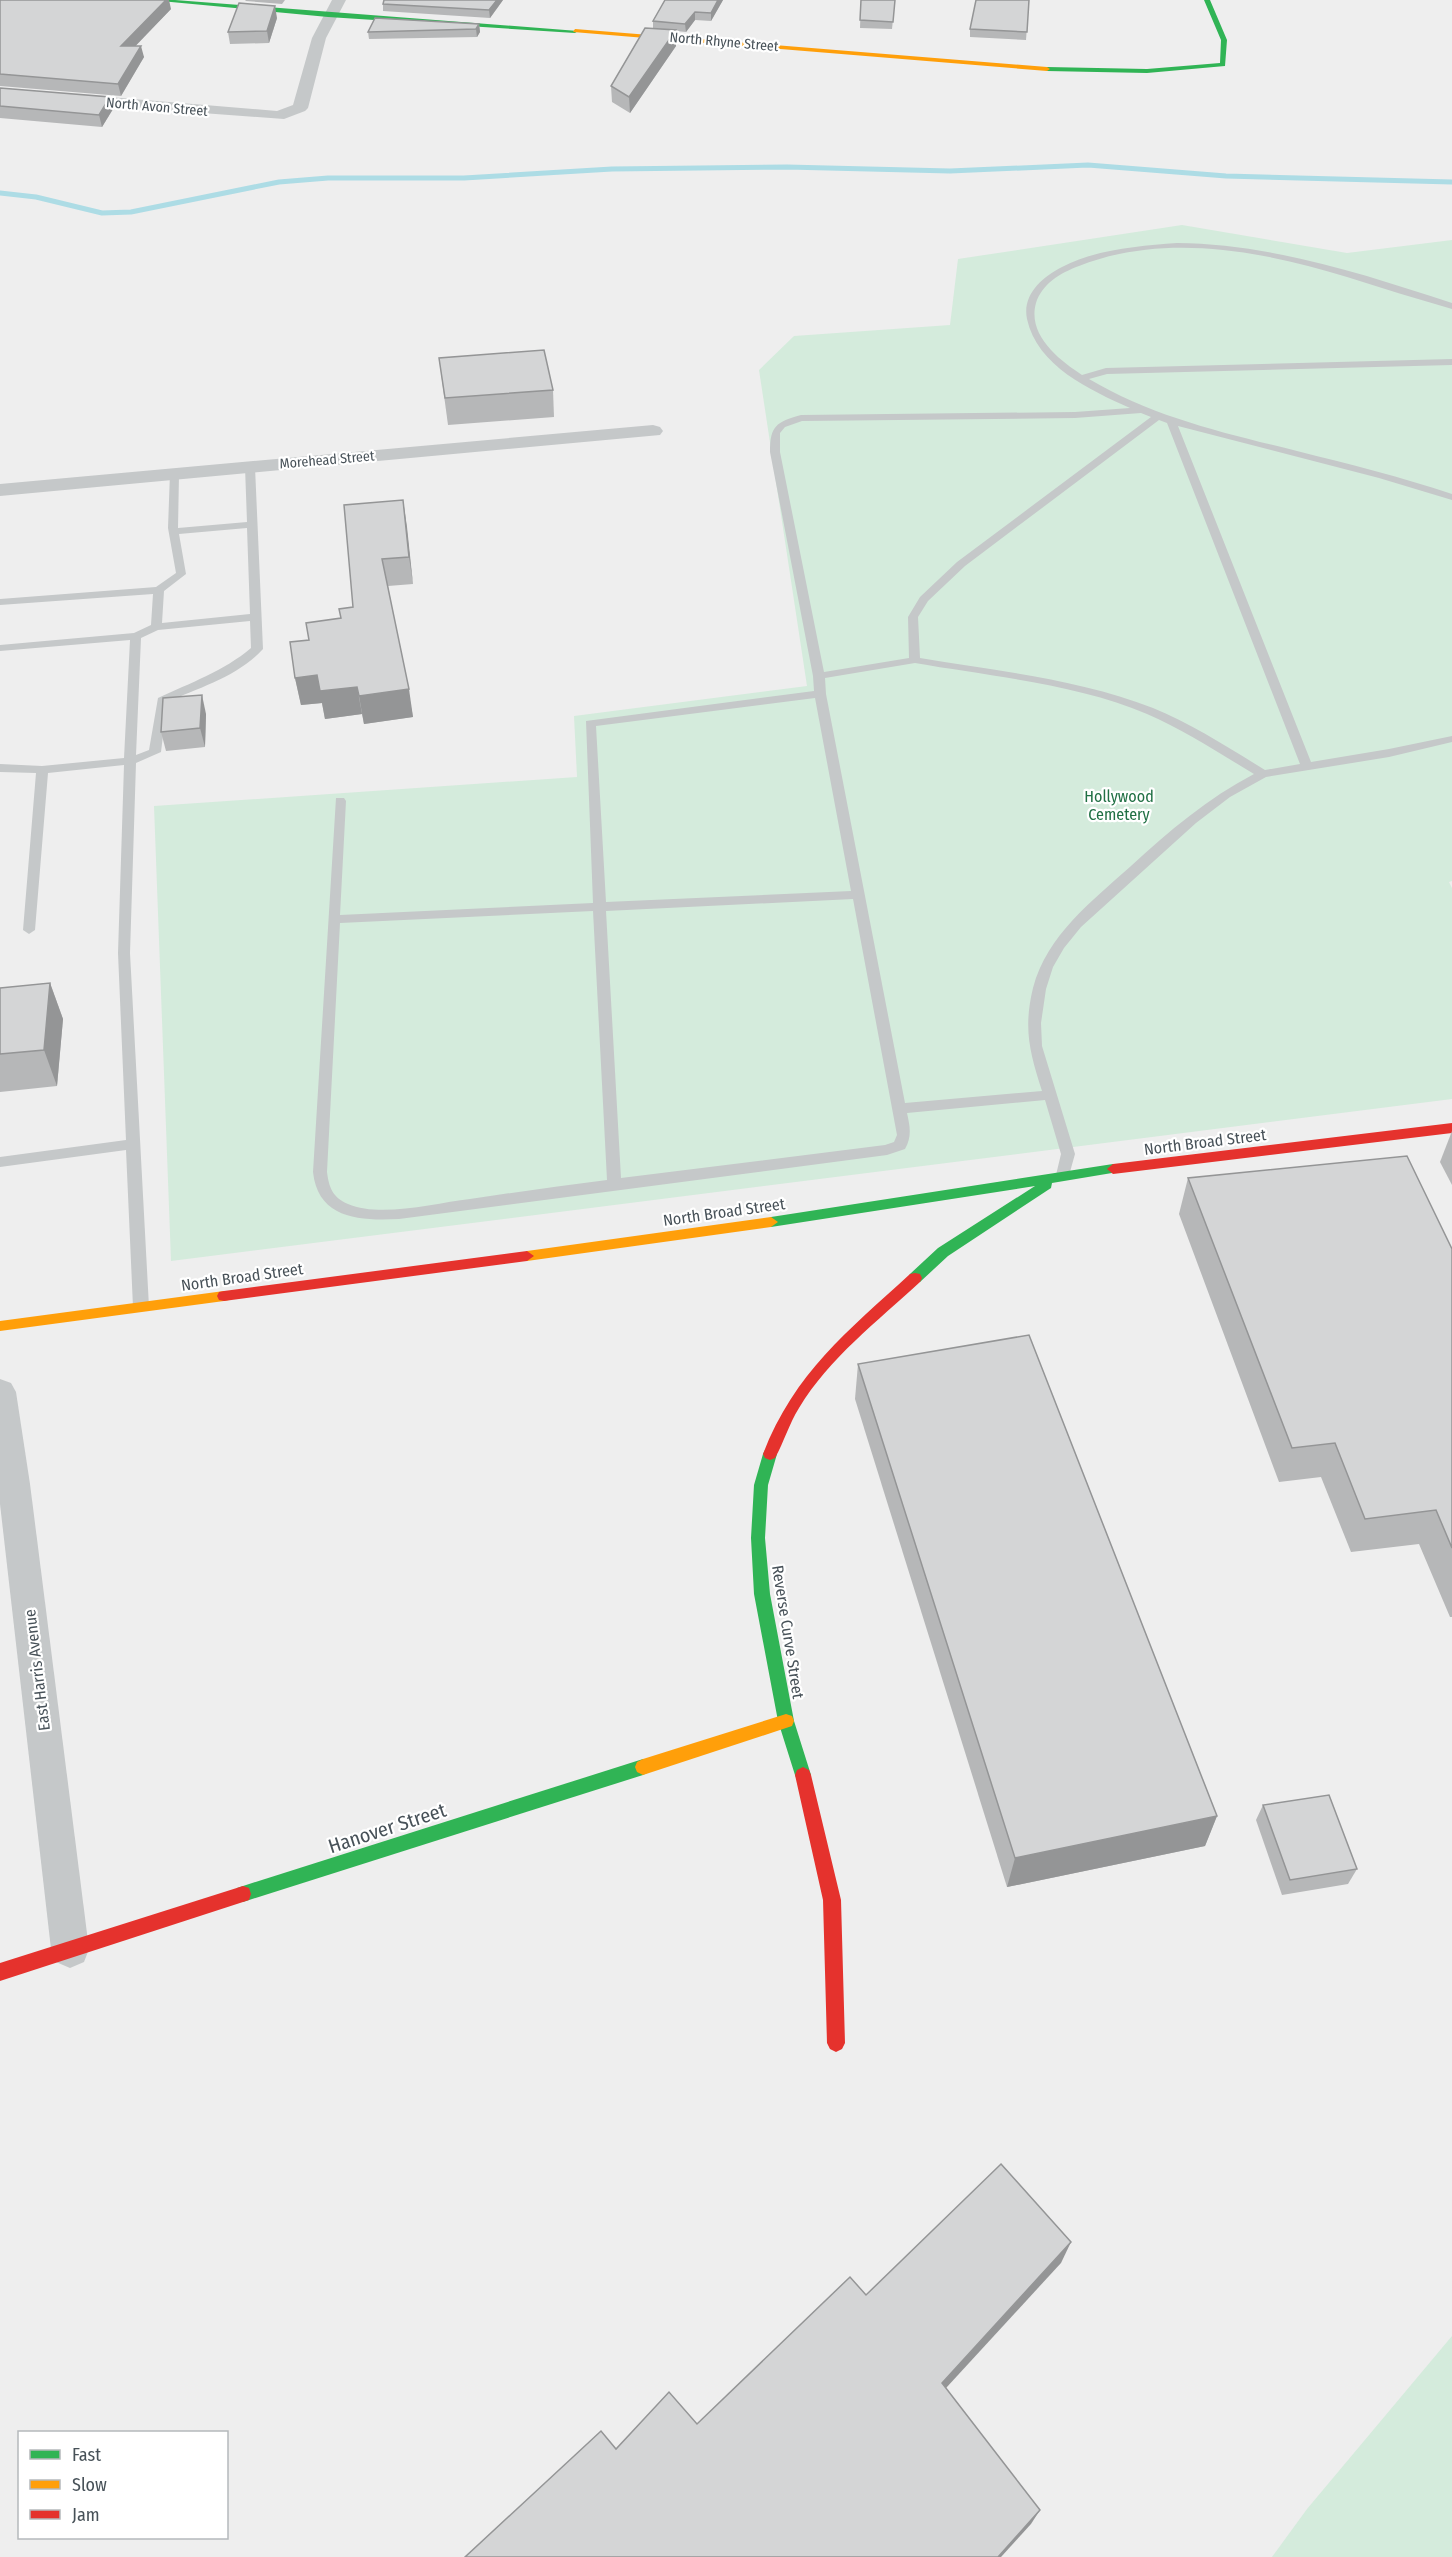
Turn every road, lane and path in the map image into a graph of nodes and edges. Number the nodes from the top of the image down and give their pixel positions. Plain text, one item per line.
1 (153, 0) edge
2 (339, 0) edge
3 (1207, 0) edge
4 (328, 15) junction
5 (0, 93) edge
6 (1452, 306) edge
7 (1452, 362) edge
8 (1082, 378) junction
9 (1141, 410) junction
10 (1157, 417) junction
11 (1171, 421) junction
12 (653, 431) dead end
13 (250, 467) junction
14 (174, 475) junction
15 (0, 490) edge
16 (1452, 497) edge
17 (252, 525) junction
18 (174, 531) junction
19 (159, 590) junction
20 (0, 602) edge
21 (255, 617) junction
22 (156, 627) junction
23 (136, 636) junction
24 (0, 648) edge
25 (915, 660) junction
26 (819, 676) junction
27 (820, 694) junction
28 (1452, 739) edge
29 (130, 761) junction
30 (1306, 765) junction
31 (0, 768) edge
32 (42, 770) junction
33 (1263, 774) junction
34 (340, 801) dead end
35 (858, 895) junction
36 (600, 906) junction
37 (334, 919) junction
38 (29, 930) dead end
39 (1048, 1095) junction
40 (899, 1109) junction
41 (1452, 1128) edge
42 (133, 1144) junction
43 (0, 1162) edge
44 (1063, 1175) junction
45 (614, 1184) junction
46 (141, 1307) junction
47 (0, 1326) edge
48 (0, 1392) edge
49 (7, 1485) edge
50 (786, 1721) junction
51 (70, 1949) junction
52 (0, 1972) edge
53 (836, 2043) dead end

1 - 4 street, North Rhyne Street
2 - 4 street
3 - 4 street, North Rhyne Street
4 - 5 street, North Avon Street
6 - 8 lane
7 - 8 lane
8 - 9 lane
9 - 10 lane
9 - 26 lane
10 - 11 lane
10 - 25 lane
11 - 16 lane
11 - 30 lane
12 - 13 street, Morehead Street
13 - 14 street, Morehead Street
13 - 17 lane
14 - 15 street, Morehead Street
14 - 18 lane
17 - 18 lane
17 - 21 lane
18 - 19 lane
19 - 20 lane
19 - 22 lane
21 - 22 lane
21 - 29 lane
22 - 23 lane
23 - 24 lane
23 - 29 lane
25 - 26 lane
25 - 33 lane
26 - 27 lane
27 - 35 lane
27 - 36 lane
28 - 30 lane
29 - 32 lane
29 - 42 lane
30 - 33 lane
31 - 32 lane
32 - 38 lane
33 - 39 lane
34 - 37 lane
35 - 36 lane
35 - 40 lane
36 - 37 lane
36 - 45 lane
37 - 45 lane
39 - 40 lane
39 - 44 lane
40 - 45 lane
41 - 44 street, North Broad Street
42 - 43 lane
42 - 46 lane
44 - 46 street, North Broad Street
44 - 50 street, Reverse Curve Street
46 - 47 street, North Broad Street
48 - 49 street, East Harris Avenue
49 - 51 street, East Harris Avenue
50 - 51 street, Hanover Street
50 - 53 street, Reverse Curve Street
51 - 52 street, Hanover Street

